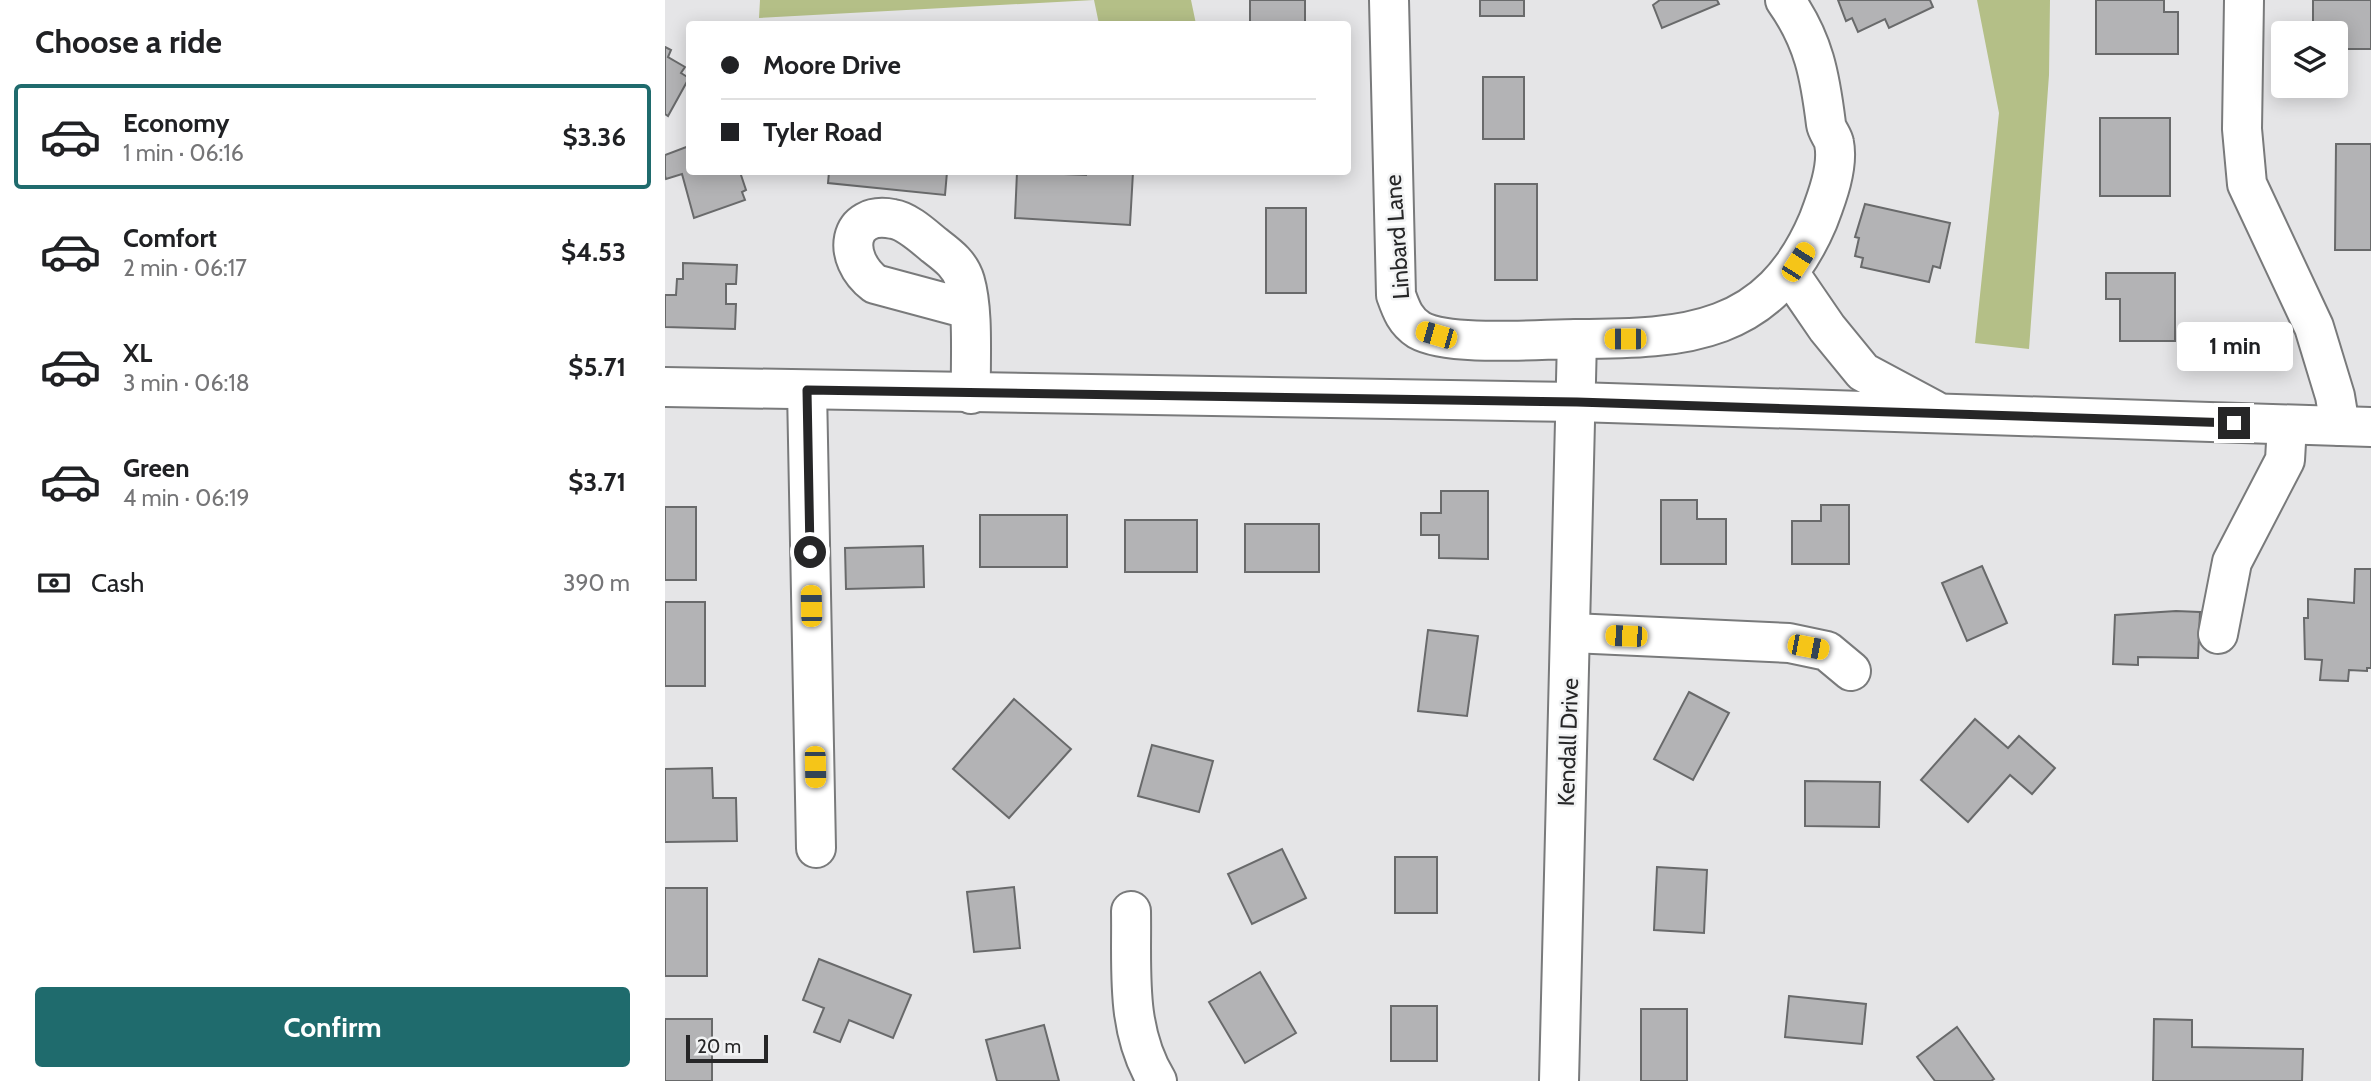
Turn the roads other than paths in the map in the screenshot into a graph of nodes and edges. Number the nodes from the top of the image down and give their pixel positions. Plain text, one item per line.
1 (1389, 0) edge
2 (1786, 0) edge
3 (2243, 0) edge
4 (1827, 127) junction
5 (1790, 274) junction
6 (968, 309) dead end
7 (1577, 339) junction
8 (1649, 339) junction
9 (665, 387) edge
10 (807, 390) junction
11 (971, 394) junction
12 (1577, 402) junction
13 (1942, 414) junction
14 (2287, 425) junction
15 (2355, 427) edge
16 (1572, 633) junction
17 (2218, 634) dead end
18 (1851, 671) dead end
19 (816, 848) dead end
20 (1131, 911) dead end
21 (1157, 1081) edge
22 (1559, 1081) edge

1 - 7 street, Linbard Lane
2 - 4 street, Linbard Lane
3 - 15 street
4 - 5 street, Linbard Lane
4 - 8 street
5 - 8 street, Linbard Lane
5 - 13 street
6 - 11 street
7 - 8 street, Linbard Lane
7 - 12 street
9 - 10 street
10 - 11 street
10 - 19 street
11 - 12 street
12 - 13 street
12 - 16 street, Kendall Drive
13 - 14 street
14 - 15 street
14 - 17 street
16 - 18 street
16 - 22 street, Kendall Drive
20 - 21 street

